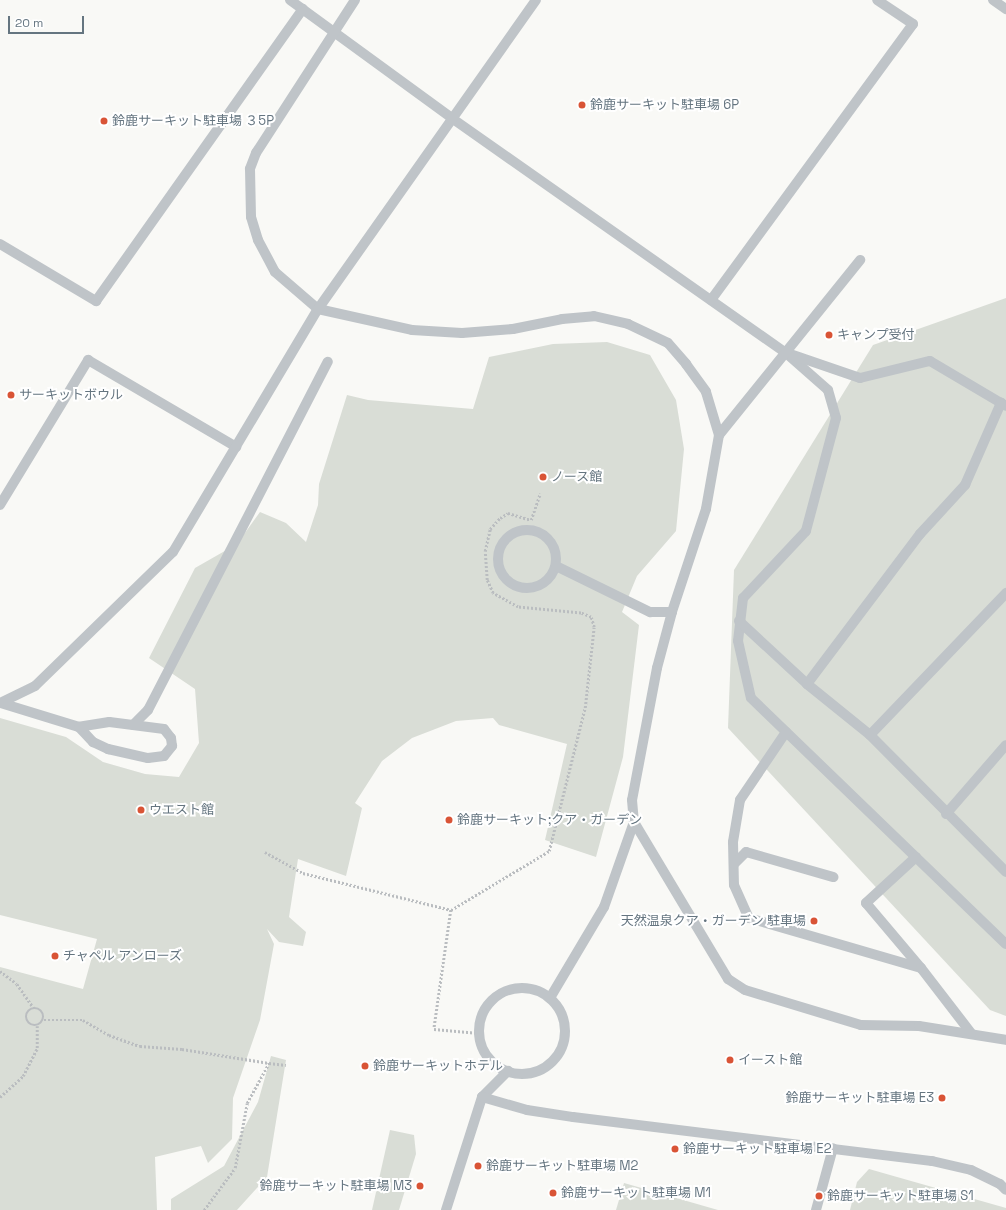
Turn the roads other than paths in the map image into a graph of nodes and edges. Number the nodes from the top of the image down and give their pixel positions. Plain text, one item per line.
1 (290, 0) edge
2 (355, 0) edge
3 (536, 0) edge
4 (877, 0) edge
5 (993, 0) edge
6 (303, 9) junction
7 (1006, 9) edge
8 (333, 32) junction
9 (453, 119) junction
10 (0, 244) edge
11 (860, 260) dead end
12 (711, 300) junction
13 (318, 309) junction
14 (786, 353) junction
15 (328, 362) dead end
16 (1004, 405) edge
17 (718, 435) junction
18 (236, 446) junction
19 (0, 505) edge
20 (556, 566) junction
21 (1006, 593) edge
22 (672, 612) junction
23 (739, 621) junction
24 (807, 684) junction
25 (0, 703) edge
26 (133, 725) junction
27 (79, 727) junction
28 (786, 732) junction
29 (870, 736) junction
30 (1006, 745) edge
31 (946, 814) junction
32 (634, 822) junction
33 (916, 857) junction
34 (734, 864) junction
35 (1006, 872) edge
36 (833, 877) dead end
37 (1006, 944) edge
38 (921, 968) junction
39 (550, 998) junction
40 (971, 1033) junction
41 (1006, 1040) edge
42 (508, 1071) junction
43 (482, 1098) junction
44 (833, 1148) junction
45 (1006, 1190) edge
46 (446, 1210) edge
47 (816, 1210) edge

1 - 6 lane
2 - 8 lane
3 - 9 lane
4 - 12 lane
5 - 7 lane
6 - 8 lane
6 - 10 lane
8 - 9 lane
8 - 13 lane
9 - 12 lane
9 - 13 lane
11 - 14 lane
12 - 14 lane
13 - 17 lane
13 - 18 lane
14 - 16 lane
14 - 17 lane
14 - 23 lane
15 - 26 lane
16 - 24 lane
17 - 22 lane
18 - 19 lane
18 - 25 lane
20 - 20 lane
20 - 22 lane
21 - 29 lane
22 - 32 lane
23 - 24 lane
23 - 28 lane
24 - 29 lane
25 - 27 lane
26 - 27 lane
26 - 27 lane
28 - 33 lane
28 - 34 lane
29 - 31 lane
30 - 31 lane
31 - 35 lane
32 - 39 lane
32 - 40 lane
33 - 37 lane
33 - 38 lane
34 - 36 lane
34 - 38 lane
38 - 40 lane
39 - 42 lane
39 - 42 lane
40 - 41 lane
42 - 43 lane
43 - 44 lane
43 - 46 lane
44 - 45 lane
44 - 47 lane

